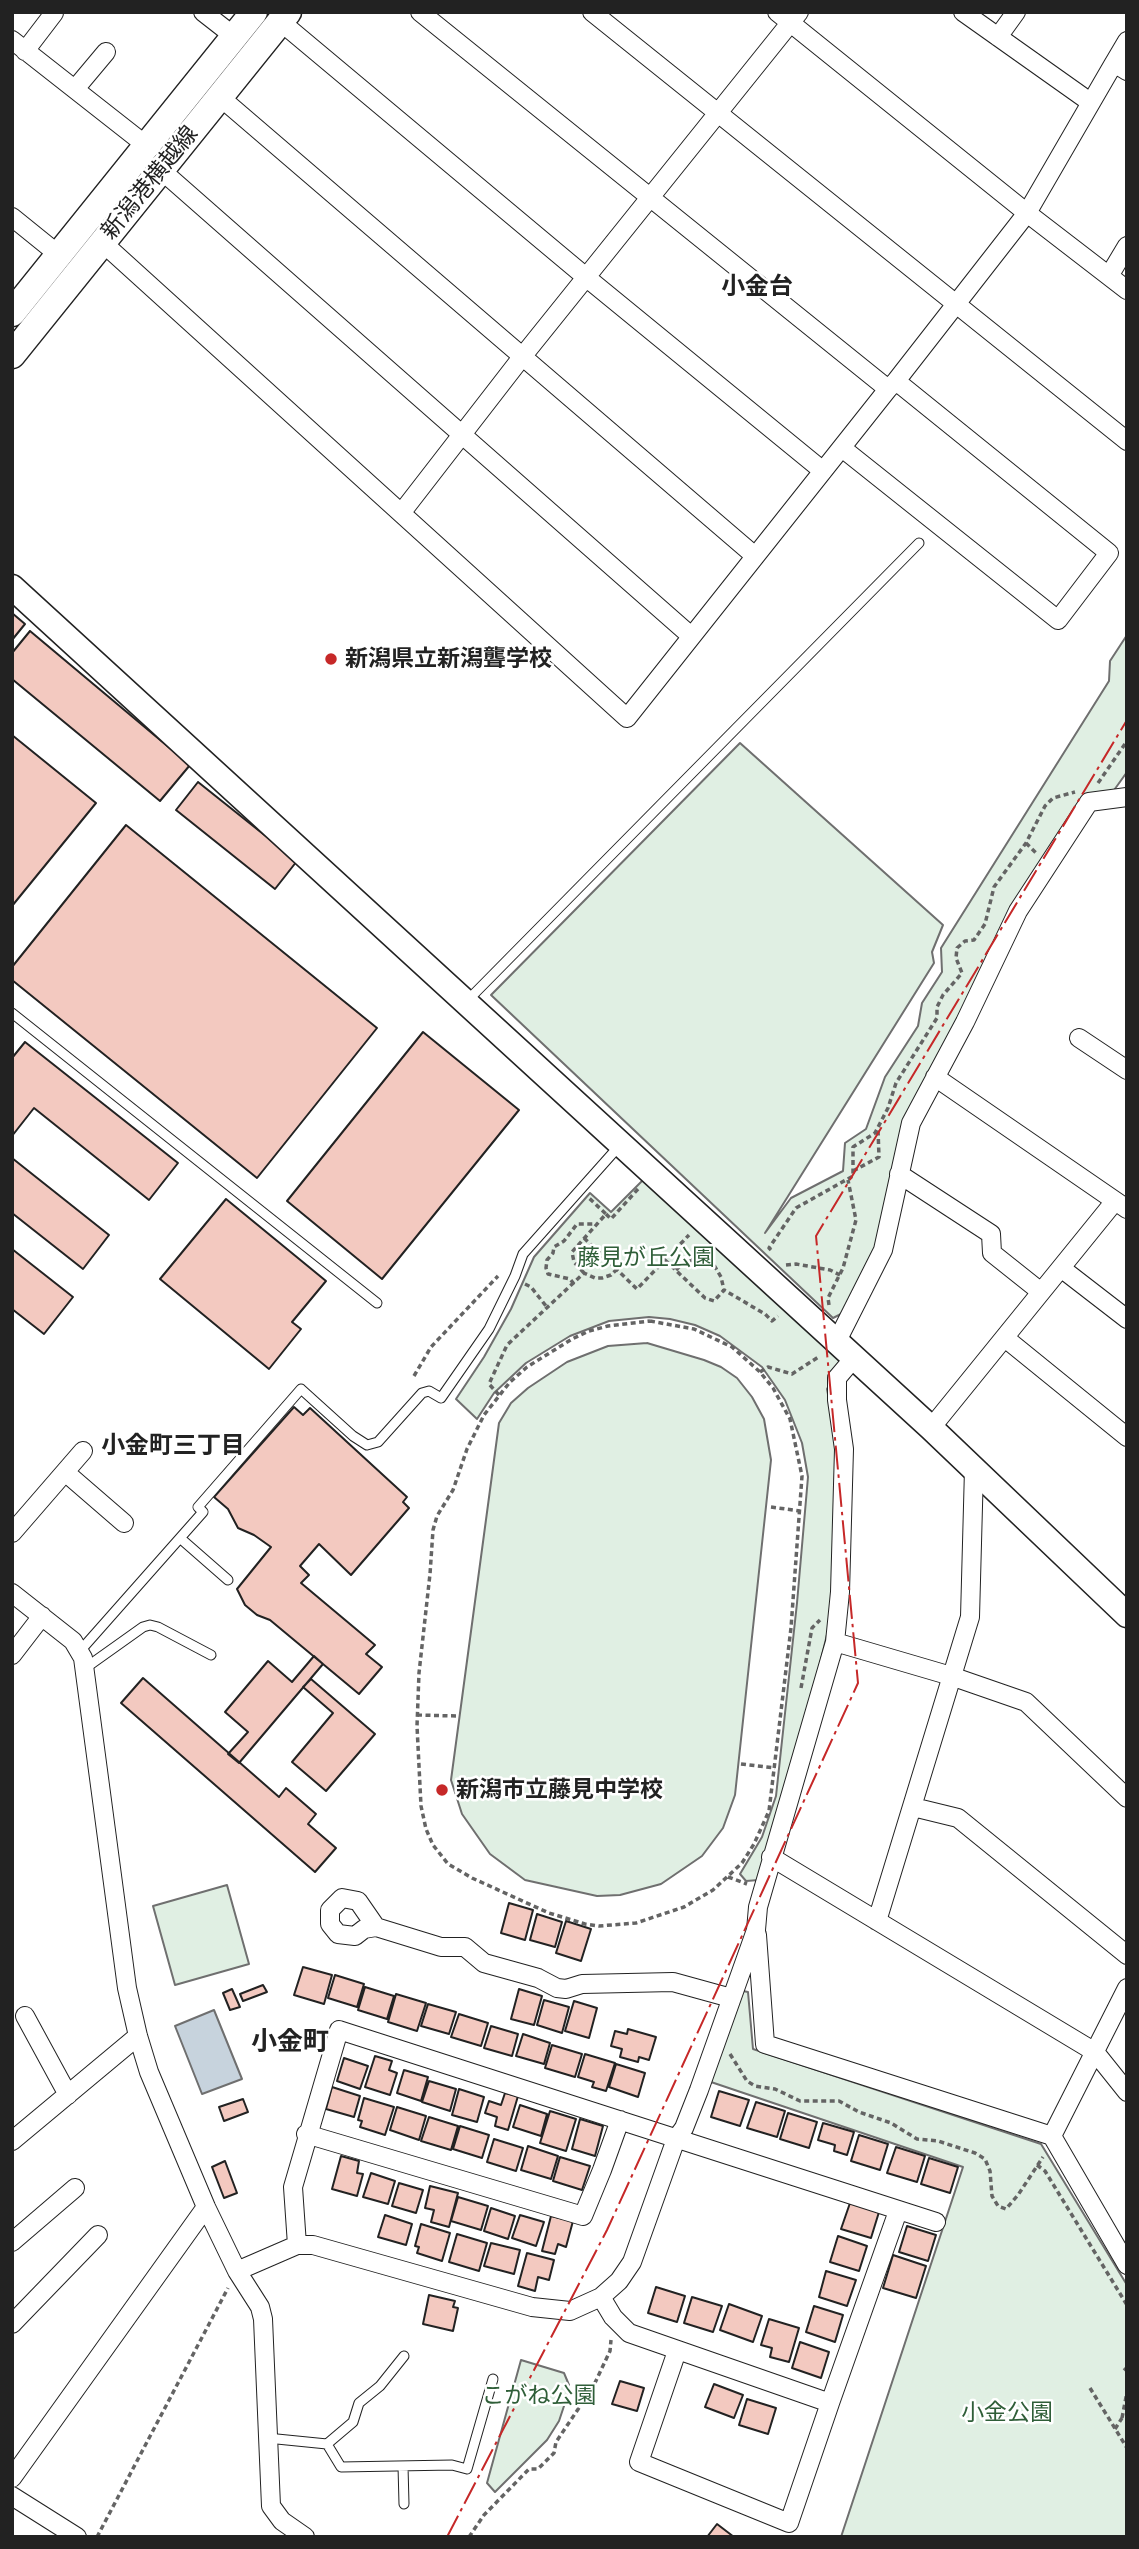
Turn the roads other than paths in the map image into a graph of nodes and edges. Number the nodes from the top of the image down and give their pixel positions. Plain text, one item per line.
1 (203, 12) edge
2 (254, 12) edge
3 (420, 12) edge
4 (592, 12) edge
5 (963, 12) edge
6 (1016, 12) edge
7 (54, 13) edge
8 (789, 16) edge
9 (284, 17) edge
10 (234, 37) junction
11 (998, 37) junction
12 (1127, 41) edge
13 (19, 46) edge
14 (106, 52) dead end
15 (1120, 67) edge
16 (75, 89) junction
17 (220, 97) junction
18 (1090, 102) junction
19 (718, 114) junction
20 (147, 146) junction
21 (161, 170) junction
22 (649, 198) junction
23 (1027, 213) junction
24 (12, 217) edge
25 (103, 243) junction
26 (1127, 246) edge
27 (60, 255) junction
28 (1110, 276) junction
29 (587, 278) junction
30 (1127, 290) edge
31 (17, 297) edge
32 (957, 305) junction
33 (12, 355) edge
34 (522, 357) junction
35 (892, 385) junction
36 (461, 435) junction
37 (1127, 441) edge
38 (842, 448) junction
39 (823, 471) junction
40 (402, 512) junction
41 (919, 543) dead end
42 (755, 556) junction
43 (12, 586) edge
44 (691, 636) junction
45 (1127, 797) edge
46 (467, 1001) junction
47 (12, 1013) edge
48 (1079, 1038) dead end
49 (1127, 1047) edge
50 (1121, 1067) edge
51 (935, 1077) junction
52 (621, 1144) junction
53 (899, 1174) junction
54 (1121, 1205) edge
55 (1061, 1268) junction
56 (1041, 1292) junction
57 (377, 1303) dead end
58 (1127, 1320) edge
59 (1004, 1338) junction
60 (840, 1351) junction
61 (931, 1428) junction
62 (1127, 1437) edge
63 (83, 1451) dead end
64 (974, 1469) junction
65 (65, 1472) junction
66 (124, 1523) dead end
67 (12, 1534) edge
68 (180, 1538) junction
69 (228, 1580) dead end
70 (12, 1592) edge
71 (1127, 1615) edge
72 (42, 1616) junction
73 (835, 1642) junction
74 (12, 1655) edge
75 (211, 1655) dead end
76 (82, 1660) junction
77 (951, 1676) junction
78 (1127, 1798) edge
79 (913, 1807) junction
80 (771, 1857) junction
81 (877, 1921) junction
82 (376, 1927) dead end
83 (757, 1930) junction
84 (1127, 1955) edge
85 (1127, 1988) edge
86 (731, 1998) junction
87 (25, 2015) dead end
88 (138, 2036) junction
89 (1095, 2052) junction
90 (1127, 2092) edge
91 (68, 2095) junction
92 (620, 2120) junction
93 (306, 2134) junction
94 (676, 2139) junction
95 (12, 2141) edge
96 (1049, 2144) junction
97 (75, 2188) dead end
98 (206, 2207) junction
99 (898, 2211) junction
100 (936, 2222) dead end
101 (98, 2235) dead end
102 (12, 2242) edge
103 (297, 2245) junction
104 (1127, 2265) edge
105 (237, 2271) junction
106 (601, 2297) junction
107 (12, 2324) edge
108 (677, 2351) junction
109 (404, 2356) dead end
110 (493, 2379) dead end
111 (830, 2403) junction
112 (267, 2438) junction
113 (327, 2444) junction
114 (403, 2466) junction
115 (12, 2478) edge
116 (12, 2496) edge
117 (404, 2504) dead end
118 (77, 2537) edge
119 (305, 2537) edge

1 - 10 street
2 - 10 main road, 新潟港横越線
3 - 22 street
4 - 19 street
5 - 11 street
6 - 11 street
7 - 13 street
8 - 19 street
8 - 23 street
9 - 17 main road, 新潟港横越線
9 - 29 street
10 - 20 main road, 新潟港横越線
11 - 18 street
12 - 15 street
13 - 16 street
14 - 16 street
15 - 18 street
16 - 20 street
17 - 21 main road, 新潟港横越線
17 - 34 street
18 - 23 street
19 - 22 street
19 - 32 street
20 - 27 main road, 新潟港横越線
21 - 25 main road, 新潟港横越線
21 - 36 street
22 - 29 street
22 - 35 street
23 - 28 street
23 - 32 street
24 - 27 street
25 - 33 main road, 新潟港横越線
25 - 40 street
26 - 28 street
27 - 31 main road, 新潟港横越線
28 - 30 street
29 - 34 street
29 - 39 street
32 - 35 street
32 - 37 street
34 - 36 street
34 - 42 street
35 - 38 street
35 - 38 street
36 - 40 street
36 - 44 street
38 - 39 street
39 - 42 street
40 - 44 street
41 - 46 lane
42 - 44 street
43 - 46 street
45 - 51 street
46 - 52 street
47 - 57 lane
48 - 50 street
49 - 50 street
51 - 53 street
51 - 54 street
52 - 60 street
52 - 68 lane
53 - 56 street
53 - 60 street
54 - 55 street
55 - 56 street
55 - 58 street
56 - 59 street
59 - 61 street
59 - 62 street
60 - 61 street
60 - 73 street
61 - 64 street
63 - 65 street
64 - 71 street
64 - 77 street
65 - 66 street
65 - 67 street
68 - 69 lane
68 - 76 lane
70 - 72 street
72 - 74 street
72 - 76 street
73 - 77 street
73 - 80 street
75 - 76 lane
76 - 88 street
77 - 78 street
77 - 79 street
79 - 81 street
79 - 84 street
80 - 81 street
80 - 83 street
81 - 89 street
82 - 86 street
83 - 86 street
83 - 96 street
85 - 89 street
86 - 94 street
87 - 91 street
88 - 91 street
88 - 98 street
89 - 90 street
89 - 96 street
91 - 95 street
92 - 93 street
92 - 93 street
92 - 94 street
93 - 103 street
94 - 99 street
94 - 106 street
96 - 104 street
97 - 102 street
98 - 105 street
98 - 115 street
99 - 100 street
99 - 111 street
101 - 107 street
103 - 105 street
103 - 106 street
105 - 112 street
106 - 108 street
108 - 111 street
108 - 111 street
109 - 113 lane
110 - 114 lane
112 - 113 lane
112 - 119 street
113 - 114 lane
114 - 117 lane
116 - 118 street

